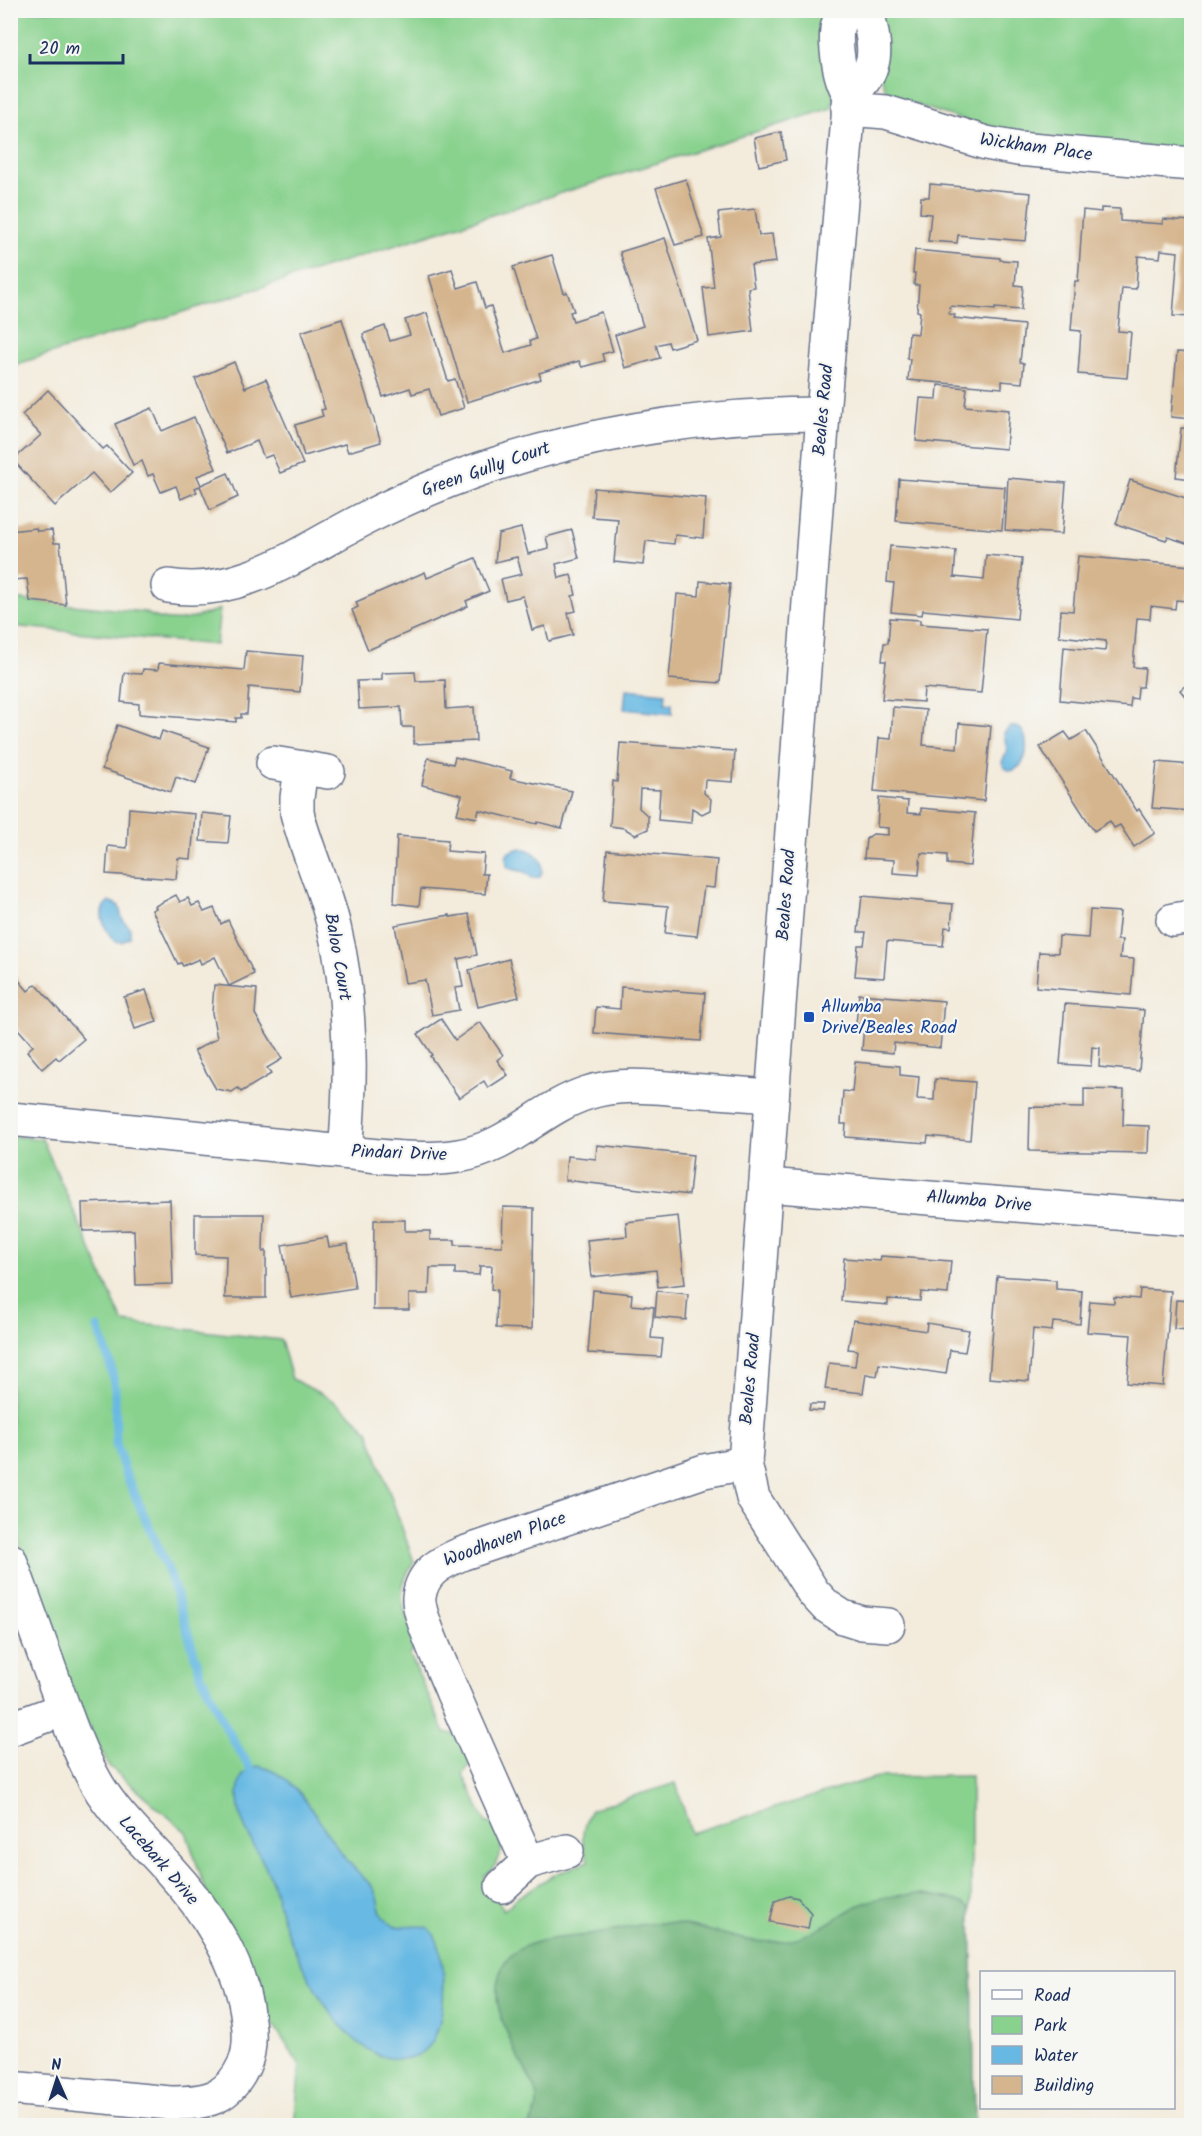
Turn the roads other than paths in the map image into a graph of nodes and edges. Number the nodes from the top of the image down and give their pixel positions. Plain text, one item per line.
1 (843, 10) edge
2 (867, 10) edge
3 (849, 102) junction
4 (1191, 165) edge
5 (823, 414) junction
6 (168, 586) dead end
7 (301, 768) dead end
8 (772, 1096) junction
9 (10, 1119) edge
10 (345, 1152) junction
11 (766, 1185) junction
12 (1191, 1219) edge
13 (746, 1463) junction
14 (10, 1560) edge
15 (888, 1625) dead end
16 (64, 1708) junction
17 (10, 1729) edge
18 (567, 1851) dead end
19 (528, 1862) junction
20 (502, 1886) dead end
21 (10, 2088) edge

1 - 3 street, Beales Road
2 - 3 street
3 - 4 street, Wickham Place
3 - 5 street, Beales Road
5 - 6 street, Green Gully Court
5 - 8 street, Beales Road
7 - 10 street, Baloo Court
8 - 10 street, Pindari Drive
8 - 11 street, Beales Road
9 - 10 street, Pindari Drive
11 - 12 street, Allumba Drive
11 - 13 street, Beales Road
13 - 15 street, Beales Road
13 - 19 street, Woodhaven Place
14 - 16 street, Lacebark Drive
16 - 17 street
16 - 21 street, Lacebark Drive
18 - 19 street
19 - 20 street

